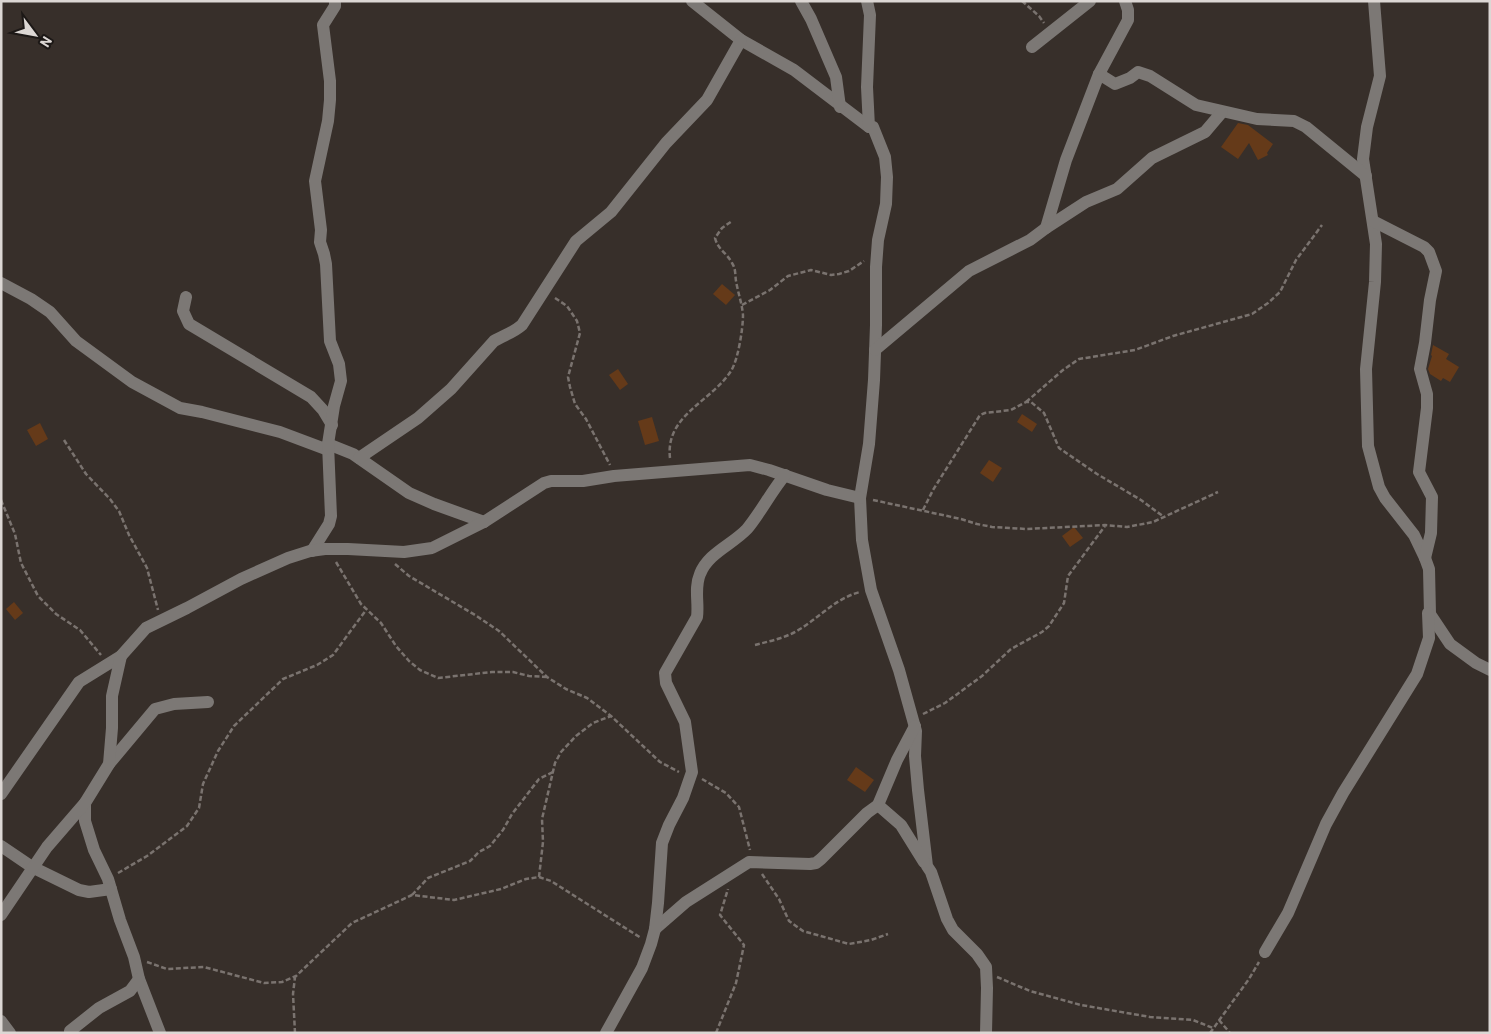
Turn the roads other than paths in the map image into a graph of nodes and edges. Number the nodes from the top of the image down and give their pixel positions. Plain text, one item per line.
1 (335, 1) edge
2 (692, 1) edge
3 (801, 1) edge
4 (866, 1) edge
5 (1090, 1) edge
6 (1125, 1) edge
7 (1374, 1) edge
8 (741, 40) junction
9 (1032, 47) dead end
10 (1099, 74) junction
11 (840, 107) junction
12 (1222, 112) junction
13 (869, 128) junction
14 (1366, 176) junction
15 (1373, 221) junction
16 (1046, 228) junction
17 (1, 283) edge
18 (186, 297) dead end
19 (875, 350) junction
20 (332, 425) junction
21 (328, 447) junction
22 (358, 458) junction
23 (785, 475) junction
24 (860, 498) junction
25 (484, 522) junction
26 (312, 551) junction
27 (1425, 558) junction
28 (1430, 600) junction
29 (121, 656) junction
30 (1490, 670) edge
31 (208, 702) dead end
32 (914, 723) junction
33 (109, 764) junction
34 (1, 794) edge
35 (85, 803) junction
36 (878, 805) junction
37 (1, 846) edge
38 (927, 866) junction
39 (32, 867) junction
40 (109, 884) junction
41 (1, 915) edge
42 (655, 929) junction
43 (1265, 952) road end
44 (139, 979) junction
45 (1, 1021) edge
46 (70, 1030) dead end
47 (10, 1033) edge
48 (160, 1033) edge
49 (606, 1033) edge
50 (986, 1033) edge

1 - 20 street
2 - 8 street
3 - 11 street
4 - 13 street
5 - 9 street
6 - 10 street
7 - 14 street
8 - 11 street
8 - 22 street
10 - 12 street
10 - 16 street
11 - 13 street
12 - 14 street
12 - 16 street
13 - 19 street
14 - 15 street
15 - 27 street
15 - 27 street
16 - 19 street
17 - 21 street
18 - 20 street
19 - 24 street
20 - 21 street
21 - 22 street
21 - 26 street
22 - 25 street
23 - 24 street
23 - 25 street
23 - 42 street
24 - 32 street
25 - 26 street
26 - 29 street
27 - 28 street
28 - 30 street
28 - 43 street
29 - 33 street
29 - 34 street
31 - 33 street
32 - 36 street
32 - 38 street
33 - 35 street
35 - 39 street
35 - 40 street
36 - 38 street
36 - 42 street
37 - 39 street
38 - 50 street
39 - 40 street
39 - 41 street
40 - 44 street
42 - 49 street
44 - 46 street
44 - 48 street
45 - 47 street

